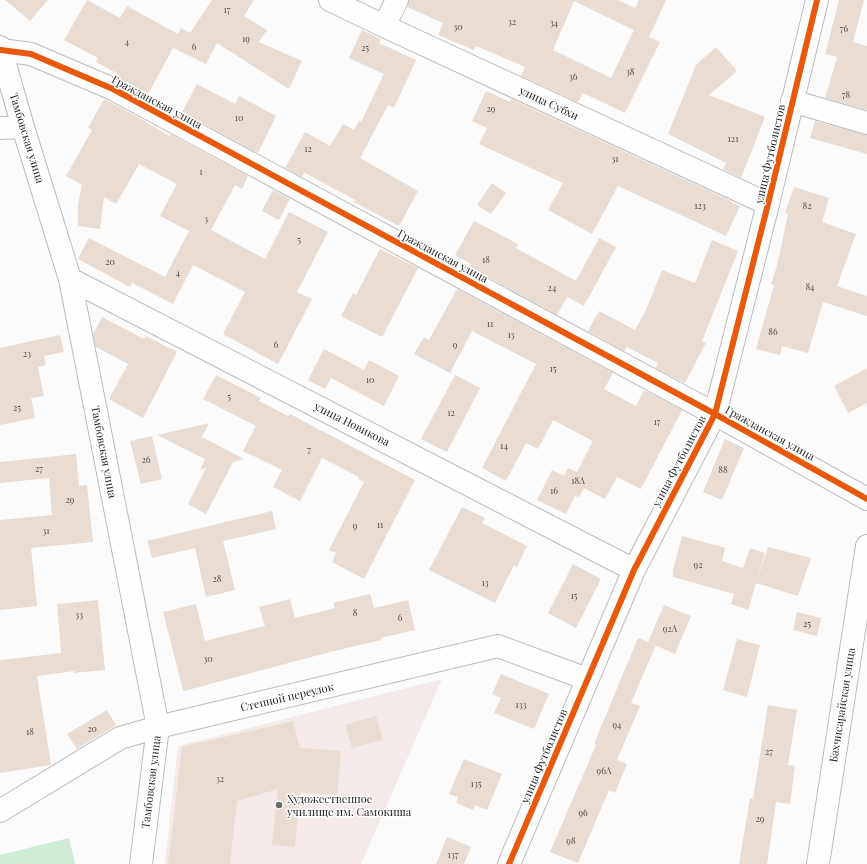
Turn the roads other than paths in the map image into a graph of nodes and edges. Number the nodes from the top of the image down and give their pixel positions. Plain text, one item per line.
1 (330, 0) edge
2 (397, 0) edge
3 (817, 0) edge
4 (384, 26) junction
5 (0, 48) edge
6 (792, 101) junction
7 (867, 123) edge
8 (23, 127) junction
9 (0, 128) edge
10 (768, 204) junction
11 (70, 279) junction
12 (715, 414) junction
13 (867, 499) edge
14 (867, 546) edge
15 (634, 570) junction
16 (587, 679) junction
17 (158, 727) junction
18 (0, 811) edge
19 (141, 864) edge
20 (509, 864) edge
21 (818, 864) edge

1 - 4 street, улица Субхи
2 - 4 street
3 - 6 street, улица Футболистов
4 - 10 street, улица Субхи
5 - 8 street, Тамбовская улица
5 - 12 street, Гражданская улица
6 - 7 street
6 - 10 street, улица Футболистов
8 - 9 street
8 - 11 street, Тамбовская улица
10 - 12 street, улица Футболистов
11 - 15 street, улица Новикова
11 - 17 street, Тамбовская улица
12 - 13 street, Гражданская улица
12 - 15 street, улица Футболистов
14 - 21 street, Бахчисарайская улица
15 - 16 street, улица Футболистов
16 - 17 street, Степной переулок
16 - 20 street, улица Футболистов
17 - 18 street, Степной переулок
17 - 19 street, Тамбовская улица

